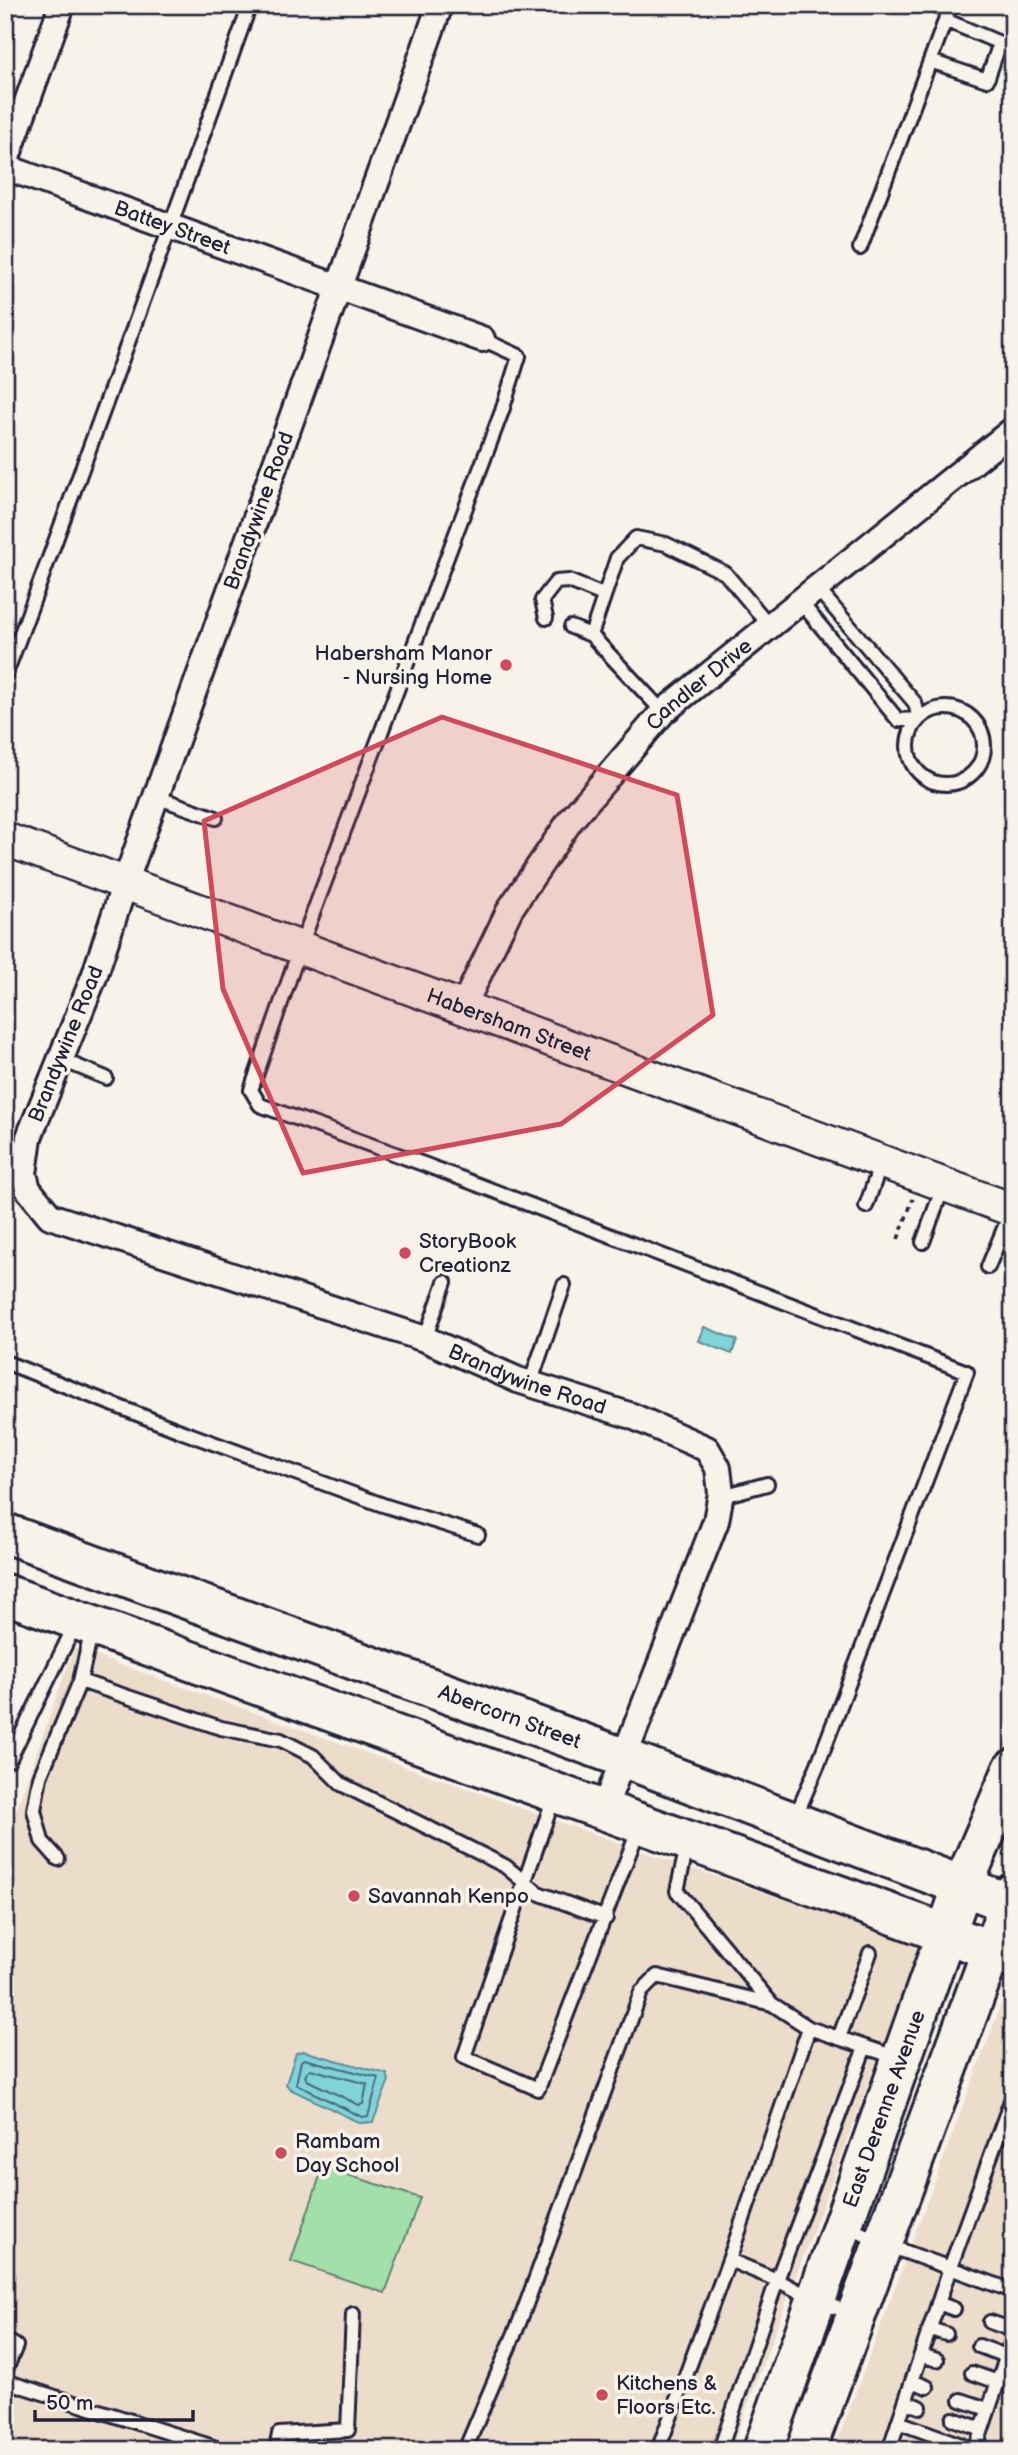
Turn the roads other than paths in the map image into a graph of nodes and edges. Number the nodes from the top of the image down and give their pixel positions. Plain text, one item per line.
1 (62, 5) edge
2 (250, 5) edge
3 (440, 5) edge
4 (951, 5) edge
5 (945, 20) junction
6 (930, 61) junction
7 (5, 165) edge
8 (171, 226) junction
9 (860, 248) dead end
10 (340, 287) junction
11 (482, 339) joint
12 (1013, 430) edge
13 (808, 593) junction
14 (603, 596) junction
15 (546, 618) dead end
16 (769, 625) junction
17 (571, 627) dead end
18 (591, 635) junction
19 (865, 644) junction
20 (847, 657) junction
21 (5, 676) edge
22 (663, 712) junction
23 (919, 719) junction
24 (156, 797) junction
25 (216, 818) dead end
26 (5, 839) edge
27 (125, 883) junction
28 (300, 948) junction
29 (462, 1009) junction
30 (62, 1060) junction
31 (106, 1078) dead end
32 (881, 1161) junction
33 (933, 1180) junction
34 (866, 1206) dead end
35 (1012, 1210) edge
36 (923, 1242) dead end
37 (988, 1267) dead end
38 (445, 1282) dead end
39 (565, 1285) dead end
40 (425, 1339) junction
41 (5, 1362) edge
42 (530, 1384) junction
43 (767, 1484) dead end
44 (721, 1493) junction
45 (5, 1533) edge
46 (478, 1535) dead end
47 (5, 1594) edge
48 (85, 1623) junction
49 (80, 1681) junction
50 (624, 1758) junction
51 (9, 1760) dead end
52 (1013, 1769) edge
53 (556, 1794) junction
54 (603, 1811) junction
55 (793, 1821) junction
56 (640, 1824) junction
57 (688, 1842) junction
58 (58, 1859) dead end
59 (524, 1882) junction
60 (963, 1885) junction
61 (1012, 1900) edge
62 (606, 1918) junction
63 (945, 1935) junction
64 (870, 1953) dead end
65 (1002, 1954) edge
66 (772, 2004) junction
67 (809, 2028) junction
68 (839, 2038) junction
69 (865, 2047) junction
70 (902, 2059) junction
71 (1013, 2095) edge
72 (844, 2225) junction
73 (881, 2243) junction
74 (729, 2260) junction
75 (950, 2268) junction
76 (777, 2280) junction
77 (1013, 2291) edge
78 (815, 2300) junction
79 (938, 2304) junction
80 (954, 2309) dead end
81 (353, 2315) dead end
82 (855, 2315) junction
83 (990, 2322) dead end
84 (930, 2329) junction
85 (1013, 2330) edge
86 (946, 2334) dead end
87 (1013, 2337) edge
88 (5, 2339) edge
89 (979, 2346) dead end
90 (920, 2355) junction
91 (1006, 2357) junction
92 (937, 2360) dead end
93 (5, 2372) edge
94 (972, 2373) dead end
95 (5, 2381) edge
96 (912, 2381) junction
97 (998, 2382) junction
98 (927, 2387) dead end
99 (961, 2400) dead end
100 (905, 2402) junction
101 (920, 2407) dead end
102 (988, 2409) junction
103 (953, 2418) dead end
104 (898, 2422) junction
105 (982, 2429) junction
106 (890, 2447) edge
107 (223, 2450) edge
108 (276, 2450) edge
109 (465, 2450) edge
110 (659, 2450) edge
111 (720, 2450) edge
112 (763, 2450) edge
113 (806, 2450) edge
114 (903, 2450) edge
115 (975, 2450) edge

1 - 7 street
2 - 8 lane
3 - 10 street, Brandywine Road
4 - 5 lane
5 - 6 lane
5 - 6 lane
6 - 9 lane
7 - 8 street, Battey Street
8 - 10 street, Battey Street
8 - 21 lane
10 - 11 street, Battey Street
10 - 24 street, Brandywine Road
11 - 28 lane
12 - 13 street, Candler Drive
13 - 16 street, Candler Drive
13 - 19 lane
13 - 20 lane
14 - 15 lane
14 - 16 lane
14 - 18 lane
16 - 22 street, Candler Drive
17 - 18 lane
18 - 22 lane
19 - 20 lane
19 - 23 lane
20 - 23 lane
22 - 29 street, Candler Drive
23 - 23 lane
24 - 25 lane
24 - 27 street, Brandywine Road
26 - 27 street, Habersham Street
27 - 28 street, Habersham Street
27 - 30 street, Brandywine Road
28 - 29 street, Habersham Street
28 - 55 lane
29 - 32 street, Habersham Street
30 - 31 lane
30 - 40 street, Brandywine Road
32 - 33 street, Habersham Street
32 - 34 lane
33 - 35 street, Habersham Street
33 - 36 lane
35 - 37 lane
38 - 40 lane
39 - 42 lane
40 - 42 street, Brandywine Road
41 - 46 lane
42 - 44 street, Brandywine Road
43 - 44 lane
44 - 50 street, Brandywine Road
45 - 50 main road, Abercorn Street
47 - 48 main road
48 - 49 lane
48 - 51 lane
48 - 53 main road
49 - 58 lane
49 - 59 lane
50 - 54 street, Brandywine Road
50 - 55 main road, Abercorn Street
52 - 60 main road, East Derenne Avenue
53 - 54 main road
53 - 59 lane
54 - 56 main road
55 - 60 main road, Abercorn Street
56 - 57 main road
56 - 62 lane
57 - 63 main road
57 - 66 lane
59 - 62 lane
59 - 62 lane
60 - 61 main road, Abercorn Street
60 - 63 main road, East Derenne Avenue
61 - 65 main road, East Derenne Avenue
63 - 65 main road
63 - 70 main road, East Derenne Avenue
64 - 68 lane
65 - 73 main road, East Derenne Avenue
66 - 67 lane
66 - 109 lane
67 - 68 lane
67 - 74 lane
68 - 69 lane
69 - 70 lane
69 - 76 lane
70 - 72 main road, East Derenne Avenue
71 - 75 lane
72 - 73 lane
72 - 78 main road, East Derenne Avenue
73 - 75 lane
73 - 82 main road, East Derenne Avenue
74 - 76 lane
74 - 110 lane
75 - 77 lane
75 - 79 lane
76 - 78 lane
76 - 111 lane
78 - 82 lane
78 - 112 main road, East Derenne Avenue
79 - 80 lane
79 - 84 lane
81 - 108 lane
82 - 113 main road, East Derenne Avenue
83 - 85 lane
84 - 86 lane
84 - 90 lane
87 - 91 lane
88 - 93 lane
89 - 91 lane
90 - 92 lane
90 - 96 lane
91 - 97 lane
94 - 97 lane
95 - 107 lane
96 - 98 lane
96 - 100 lane
97 - 102 lane
99 - 102 lane
100 - 101 lane
100 - 104 lane
102 - 105 lane
103 - 105 lane
104 - 106 lane
104 - 115 lane
105 - 115 lane
106 - 114 lane

